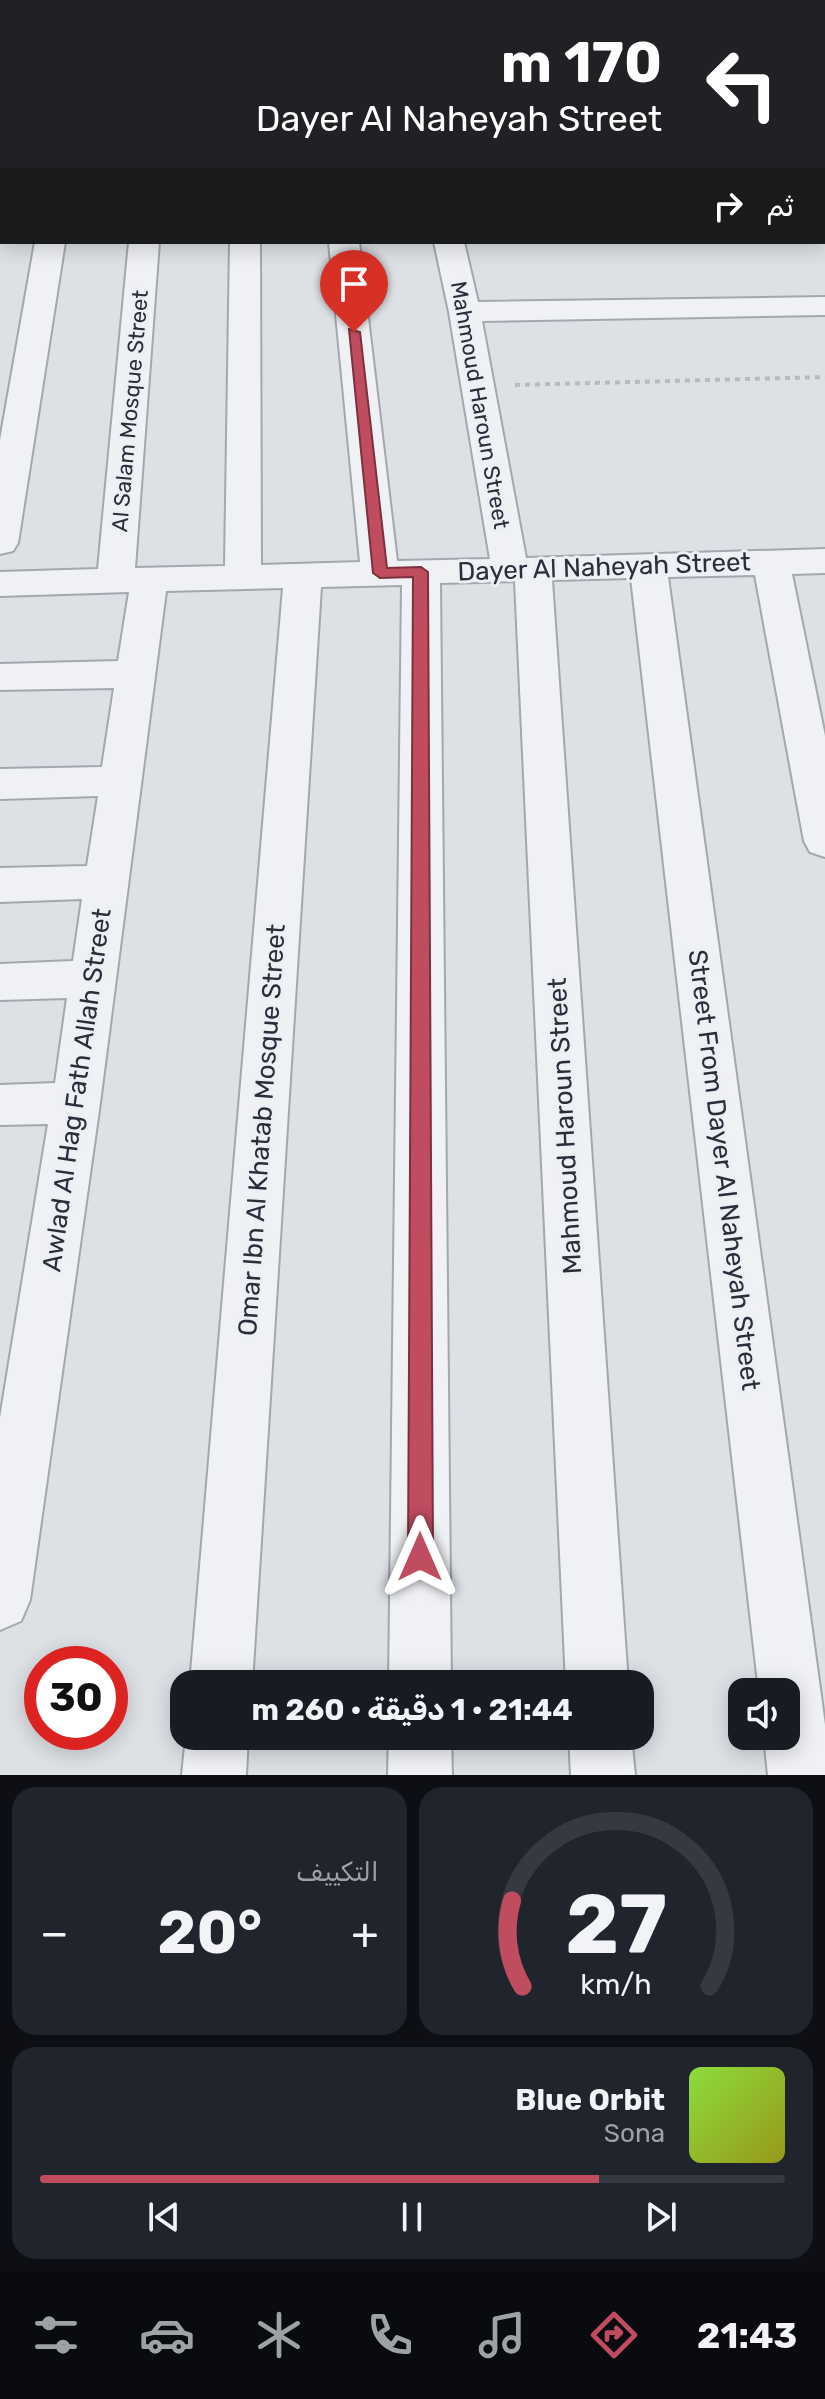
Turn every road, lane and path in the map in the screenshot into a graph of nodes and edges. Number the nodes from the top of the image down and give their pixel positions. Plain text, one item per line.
1 (50, 244) edge
2 (144, 244) edge
3 (245, 244) edge
4 (344, 244) edge
5 (449, 244) edge
6 (825, 306) edge
7 (465, 312) junction
8 (825, 377) edge
9 (478, 386) junction
10 (0, 543) edge
11 (825, 561) edge
12 (771, 562) junction
13 (648, 565) junction
14 (521, 569) junction
15 (400, 572) junction
16 (303, 575) junction
17 (243, 577) junction
18 (132, 580) junction
19 (0, 584) edge
20 (136, 674) junction
21 (0, 677) edge
22 (121, 781) junction
23 (0, 784) edge
24 (825, 841) edge
25 (107, 882) junction
26 (0, 885) edge
27 (93, 979) junction
28 (0, 982) edge
29 (76, 1103) junction
30 (0, 1105) edge
31 (0, 1600) edge
32 (222, 1670) edge
33 (420, 1670) edge
34 (596, 1670) edge
35 (216, 1750) edge
36 (420, 1750) edge
37 (601, 1750) edge
38 (214, 1775) edge
39 (420, 1775) edge
40 (603, 1775) edge
41 (800, 1775) edge

1 - 10 street
2 - 18 street, Al Salam Mosque Street
3 - 17 street
4 - 15 street
5 - 7 street, Mahmoud Haroun Street
6 - 7 street
7 - 9 street, Mahmoud Haroun Street
8 - 9 path
9 - 14 street, Mahmoud Haroun Street
11 - 12 street, Dayer Al Naheyah Street
12 - 13 street, Dayer Al Naheyah Street
12 - 24 street
13 - 14 street, Dayer Al Naheyah Street
13 - 41 street, Street From Dayer Al Naheyah Street
14 - 15 street, Dayer Al Naheyah Street
14 - 34 street, Mahmoud Haroun Street
15 - 16 street, Dayer Al Naheyah Street
15 - 33 street
16 - 17 street, Dayer Al Naheyah Street
16 - 32 street, Omar Ibn Al Khatab Mosque Street
17 - 18 street, Dayer Al Naheyah Street
18 - 19 street, Dayer Al Naheyah Street
18 - 20 street, Awlad Al Hag Fath Allah Street
20 - 21 street
20 - 22 street, Awlad Al Hag Fath Allah Street
22 - 23 street
22 - 25 street, Awlad Al Hag Fath Allah Street
25 - 26 street
25 - 27 street, Awlad Al Hag Fath Allah Street
27 - 28 street
27 - 29 street, Awlad Al Hag Fath Allah Street
29 - 30 street
29 - 31 street, Awlad Al Hag Fath Allah Street
35 - 38 street
36 - 39 street
37 - 40 street

